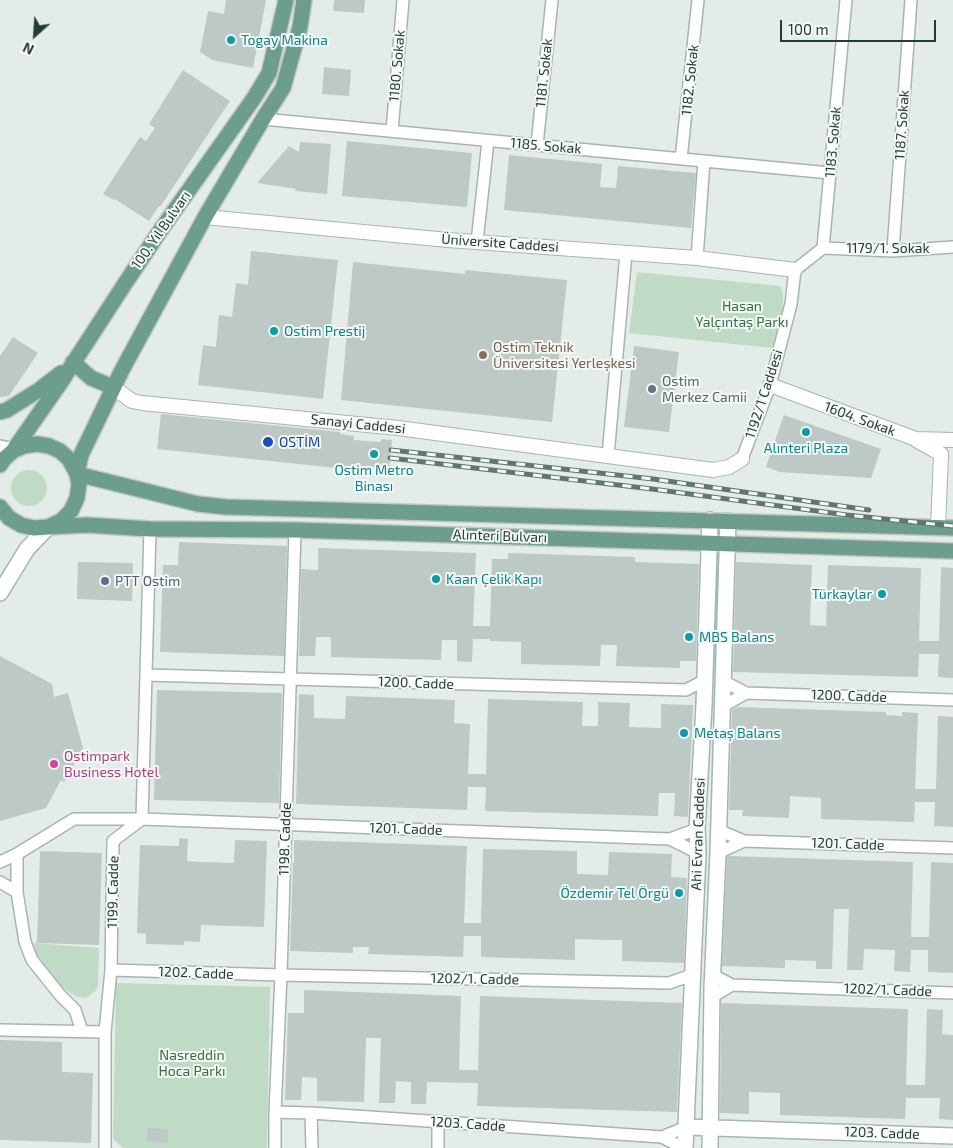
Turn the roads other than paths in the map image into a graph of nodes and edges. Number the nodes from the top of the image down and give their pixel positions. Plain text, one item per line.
1 (286, 0) edge
2 (304, 0) edge
3 (403, 0) edge
4 (552, 0) edge
5 (698, 0) edge
6 (846, 0) edge
7 (910, 0) edge
8 (262, 119) junction
9 (392, 131) junction
10 (488, 141) junction
11 (537, 145) junction
12 (681, 159) junction
13 (704, 161) junction
14 (830, 174) junction
15 (205, 217) junction
16 (477, 242) junction
17 (953, 247) edge
18 (823, 248) junction
19 (893, 251) junction
20 (626, 253) junction
21 (697, 258) junction
22 (795, 270) junction
23 (73, 362) junction
24 (770, 385) junction
25 (113, 387) junction
26 (0, 412) edge
27 (916, 439) junction
28 (953, 440) edge
29 (6, 449) edge
30 (608, 456) junction
31 (742, 459) joint
32 (0, 465) edge
33 (77, 474) junction
34 (0, 507) edge
35 (710, 520) junction
36 (728, 521) junction
37 (48, 527) junction
38 (945, 528) edge
39 (150, 529) junction
40 (295, 530) junction
41 (709, 543) junction
42 (727, 544) junction
43 (953, 550) edge
44 (0, 592) edge
45 (146, 675) junction
46 (290, 680) junction
47 (704, 680) junction
48 (723, 681) junction
49 (686, 690) junction
50 (746, 693) junction
51 (953, 700) edge
52 (704, 705) junction
53 (722, 707) junction
54 (142, 819) junction
55 (286, 824) junction
56 (697, 830) junction
57 (718, 830) junction
58 (670, 840) junction
59 (744, 840) junction
60 (953, 848) edge
61 (698, 853) junction
62 (718, 853) junction
63 (17, 854) junction
64 (0, 862) edge
65 (0, 882) edge
66 (17, 892) junction
67 (111, 970) junction
68 (281, 975) junction
69 (692, 975) junction
70 (713, 975) junction
71 (670, 983) junction
72 (732, 985) junction
73 (953, 993) edge
74 (691, 996) junction
75 (712, 998) junction
76 (0, 1030) edge
77 (82, 1031) junction
78 (105, 1032) junction
79 (275, 1112) junction
80 (311, 1113) junction
81 (438, 1122) junction
82 (686, 1127) junction
83 (710, 1127) junction
84 (662, 1136) junction
85 (953, 1136) edge
86 (105, 1148) edge
87 (275, 1148) edge
88 (312, 1148) edge
89 (438, 1148) edge
90 (684, 1148) edge
91 (710, 1148) edge

1 - 23 main road, 100. Yıl Bulvarı
2 - 8 main road, 100. Yıl Bulvarı
3 - 9 street, 1180. Sokak
4 - 11 street, 1181. Sokak
5 - 12 street, 1182. Sokak
6 - 14 street, 1183. Sokak
7 - 19 street, 1187. Sokak
8 - 9 street, 1185. Sokak
8 - 15 main road, 100. Yıl Bulvarı
9 - 10 street, 1185. Sokak
10 - 11 street, 1185. Sokak
10 - 16 street
11 - 12 street, 1185. Sokak
12 - 13 street, 1185. Sokak
13 - 14 street, 1185. Sokak
13 - 21 street
14 - 18 street, 1183. Sokak
15 - 16 street, Üniversite Caddesi
15 - 25 main road, 100. Yıl Bulvarı
16 - 20 street, Üniversite Caddesi
17 - 19 street, 1179/1. Sokak
18 - 19 street, 1179/1. Sokak
18 - 22 street
20 - 21 street, Üniversite Caddesi
20 - 30 street
21 - 22 street, Üniversite Caddesi
22 - 24 street, 1192/1 Caddesi
23 - 25 main road
23 - 26 main road
23 - 29 main road, 100. Yıl Bulvarı
24 - 27 street, 1604. Sokak
24 - 31 street, 1192/1 Caddesi
25 - 30 street, Sanayi Caddesi
25 - 33 main road, 100. Yıl Bulvarı
27 - 28 street, 1604. Sokak
27 - 38 street
29 - 32 main road, 100. Yıl Bulvarı
29 - 33 main road
30 - 31 street, Sanayi Caddesi
33 - 35 main road, Alınteri Bulvarı
33 - 37 main road, 100. Yıl Bulvarı
34 - 37 main road, Alınteri Bulvarı
35 - 36 main road, Alınteri Bulvarı
35 - 41 main road, Ahi Evran Caddesi
36 - 38 main road, Alınteri Bulvarı
36 - 42 main road, Ahi Evran Caddesi
37 - 39 main road, Alınteri Bulvarı
37 - 44 main road
39 - 40 main road, Alınteri Bulvarı
39 - 45 street
40 - 41 main road, Alınteri Bulvarı
40 - 46 street, 1198. Cadde
41 - 42 main road, Alınteri Bulvarı
41 - 47 main road, Ahi Evran Caddesi
42 - 43 main road, Alınteri Bulvarı
42 - 48 main road, Ahi Evran Caddesi
45 - 46 street, 1200. Cadde
45 - 54 street
46 - 49 street, 1200. Cadde
46 - 55 street, 1198. Cadde
47 - 48 main road, 1200. Cadde
47 - 49 street
47 - 52 main road, Ahi Evran Caddesi
48 - 50 street, 1200. Cadde
48 - 53 main road, Ahi Evran Caddesi
49 - 52 street
50 - 51 street, 1200. Cadde
50 - 53 street
52 - 53 main road
52 - 56 main road, Ahi Evran Caddesi
53 - 57 main road, Ahi Evran Caddesi
54 - 55 street, 1201. Cadde
54 - 63 street, 1201. Cadde
54 - 67 street, 1199. Cadde
55 - 58 street, 1201. Cadde
55 - 68 street, 1198. Cadde
56 - 57 main road, 1201. Cadde
56 - 58 street, 1201. Cadde
56 - 61 main road, Ahi Evran Caddesi
57 - 59 street, 1201. Cadde
57 - 62 main road, Ahi Evran Caddesi
58 - 61 street, 1201. Cadde
59 - 60 street, 1201. Cadde
59 - 62 street, 1201. Cadde
61 - 62 main road, 1201. Cadde
61 - 69 main road, Ahi Evran Caddesi
62 - 70 main road, Ahi Evran Caddesi
63 - 64 street, 1201. Cadde
63 - 66 street
65 - 66 street
66 - 77 street
67 - 68 street, 1202. Cadde
67 - 78 street, 1199. Cadde
68 - 71 street, 1202/1. Cadde
68 - 79 street, 1198. Cadde
69 - 70 main road, 1202/1. Cadde
69 - 71 street, 1202/1. Cadde
69 - 74 main road, Ahi Evran Caddesi
70 - 72 street, 1202/1. Cadde
70 - 75 main road, Ahi Evran Caddesi
71 - 74 street
72 - 73 street, 1202/1. Cadde
72 - 75 street
74 - 75 main road
74 - 82 main road, Ahi Evran Caddesi
75 - 83 main road, Ahi Evran Caddesi
76 - 77 street
77 - 78 street
78 - 86 street, 1199. Cadde
79 - 80 street, 1203. Cadde
79 - 87 street, 1198. Cadde
80 - 81 street, 1203. Cadde
80 - 88 street
81 - 84 street, 1203. Cadde
81 - 89 street
82 - 83 main road, 1203. Cadde
82 - 84 street, 1203. Cadde
82 - 90 main road, Ahi Evran Caddesi
83 - 85 main road, 1203. Cadde
83 - 91 main road, Ahi Evran Caddesi
84 - 90 street, 1203. Cadde

